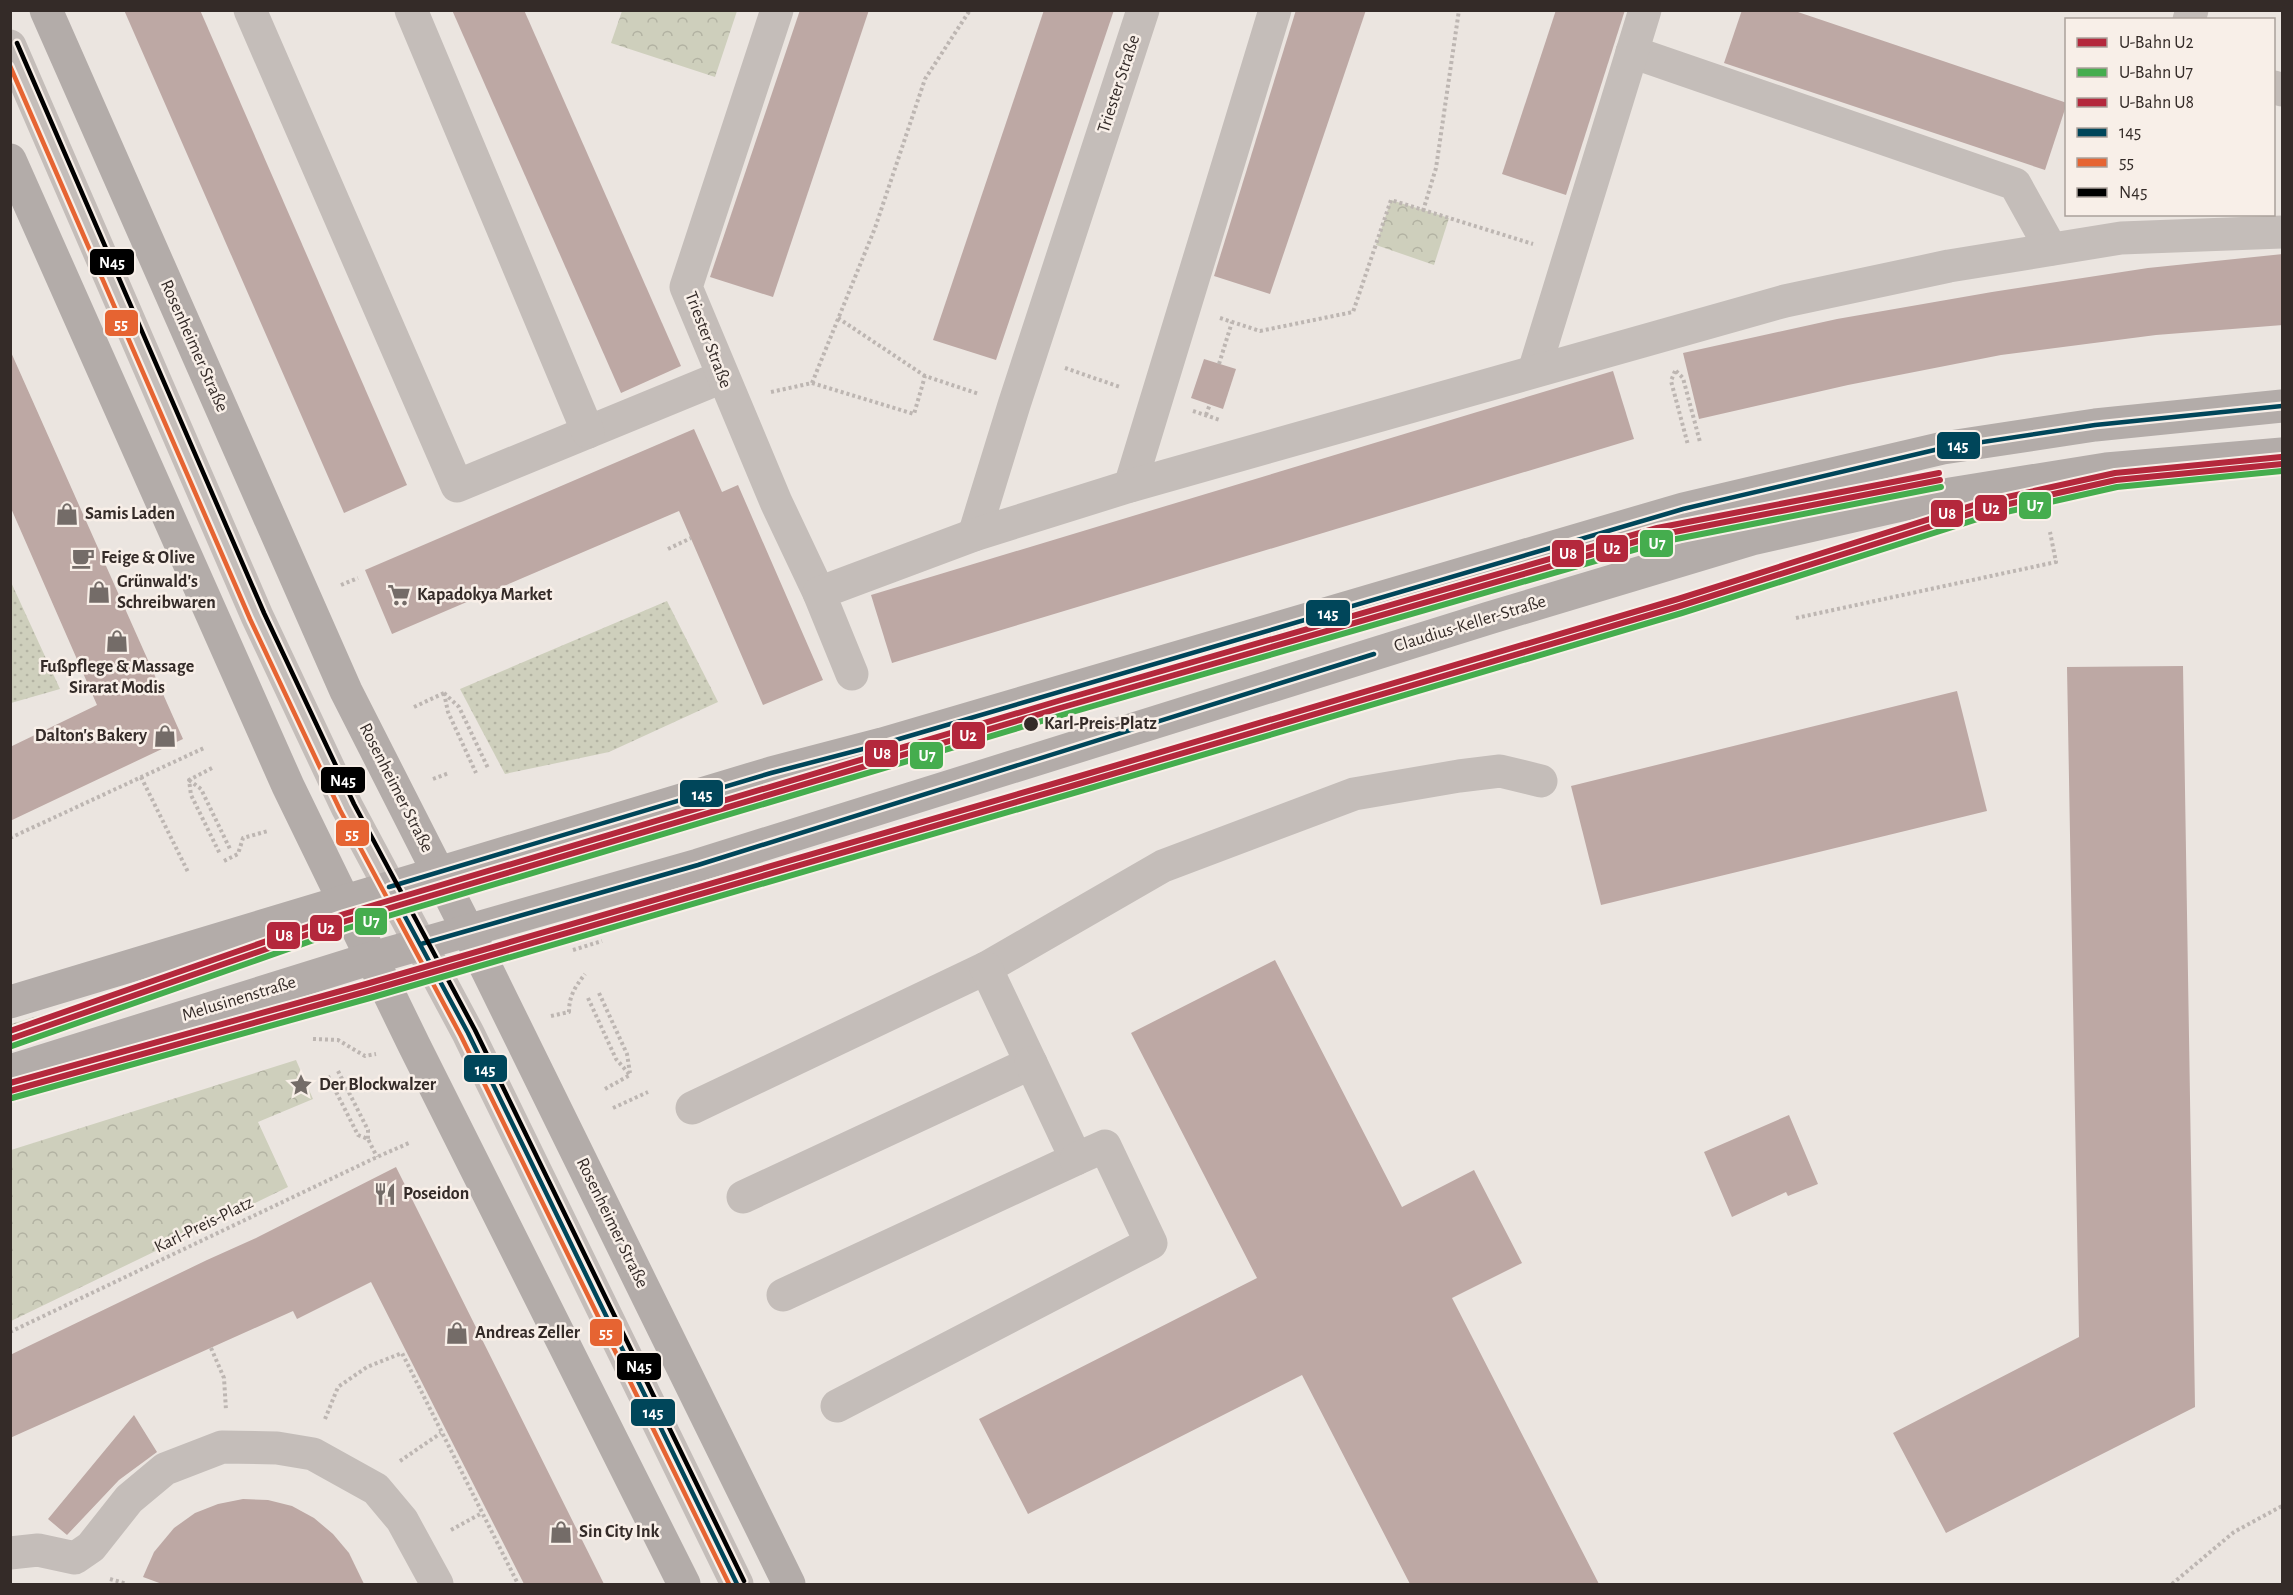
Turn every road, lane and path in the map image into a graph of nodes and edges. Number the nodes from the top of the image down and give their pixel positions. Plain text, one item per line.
1 (46, 10) edge
2 (250, 10) edge
3 (411, 10) edge
4 (777, 10) edge
5 (970, 10) edge
6 (1143, 10) edge
7 (1275, 10) edge
8 (1459, 10) edge
9 (1645, 10) edge
10 (10, 46) edge
11 (1632, 52) junction
12 (10, 160) edge
13 (1423, 211) junction
14 (2124, 226) edge
15 (2283, 232) edge
16 (2051, 249) junction
17 (1570, 255) junction
18 (1185, 306) junction
19 (838, 318) junction
20 (1232, 322) junction
21 (1219, 364) dead end
22 (1534, 371) junction
23 (925, 376) junction
24 (722, 377) junction
25 (812, 382) junction
26 (1210, 404) dead end
27 (1014, 405) junction
28 (2283, 406) edge
29 (738, 413) junction
30 (1206, 415) dead end
31 (588, 432) junction
32 (1700, 442) dead end
33 (1688, 446) dead end
34 (2283, 454) edge
35 (1130, 486) junction
36 (2050, 532) dead end
37 (974, 535) junction
38 (691, 538) dead end
39 (668, 549) dead end
40 (358, 578) dead end
41 (341, 585) dead end
42 (819, 593) junction
43 (1796, 618) dead end
44 (852, 674) dead end
45 (444, 693) junction
46 (414, 708) dead end
47 (204, 748) dead end
48 (212, 768) dead end
49 (488, 768) dead end
50 (476, 773) dead end
51 (141, 777) junction
52 (189, 780) junction
53 (1541, 782) dead end
54 (10, 838) edge
55 (243, 838) dead end
56 (230, 849) dead end
57 (220, 854) dead end
58 (224, 861) dead end
59 (188, 872) dead end
60 (439, 872) junction
61 (389, 887) junction
62 (344, 901) junction
63 (468, 931) junction
64 (602, 941) dead end
65 (421, 944) junction
66 (573, 950) dead end
67 (372, 958) junction
68 (986, 968) junction
69 (585, 974) dead end
70 (599, 993) dead end
71 (588, 998) dead end
72 (10, 1002) edge
73 (569, 1012) dead end
74 (313, 1039) dead end
75 (365, 1056) dead end
76 (1031, 1063) junction
77 (10, 1071) edge
78 (338, 1071) dead end
79 (630, 1075) junction
80 (328, 1076) dead end
81 (605, 1089) dead end
82 (648, 1092) dead end
83 (613, 1108) dead end
84 (692, 1108) dead end
85 (368, 1139) junction
86 (409, 1143) dead end
87 (377, 1156) junction
88 (1076, 1159) junction
89 (743, 1197) dead end
90 (783, 1295) dead end
91 (10, 1332) edge
92 (211, 1348) dead end
93 (837, 1406) dead end
94 (441, 1433) junction
95 (222, 1447) junction
96 (313, 1454) junction
97 (376, 1489) junction
98 (2283, 1506) edge
99 (10, 1553) edge
100 (437, 1584) edge
101 (518, 1584) edge
102 (684, 1584) edge
103 (737, 1584) edge
104 (789, 1584) edge
105 (2172, 1584) edge

1 - 60 main road, Rosenheimer Straße
2 - 31 lane
3 - 31 lane
4 - 24 lane, Triester Straße
5 - 19 path
6 - 27 lane, Triester Straße
7 - 18 lane
8 - 13 path
9 - 11 lane
10 - 61 lane
11 - 16 lane
11 - 17 lane
12 - 62 main road
13 - 17 path
13 - 20 path
14 - 15 lane
14 - 16 lane
16 - 22 lane
17 - 22 lane
18 - 20 path
18 - 35 lane
19 - 23 path
19 - 25 path
20 - 21 path
22 - 35 lane
23 - 25 path
23 - 27 path
24 - 29 lane, Triester Straße
24 - 31 lane
25 - 29 path
26 - 30 path
27 - 37 lane, Triester Straße
28 - 60 main road
29 - 42 lane, Triester Straße
32 - 33 path
34 - 63 main road, Claudius-Keller-Straße
35 - 37 lane
36 - 43 path
37 - 42 lane
38 - 39 path
40 - 41 path
42 - 44 lane, Triester Straße
45 - 46 path
45 - 49 path
45 - 50 path
47 - 51 path
48 - 52 path
51 - 54 path
51 - 59 path
52 - 56 path
52 - 57 path
53 - 68 lane
55 - 58 path
60 - 61 main road
60 - 63 main road, Rosenheimer Straße
61 - 62 main road
61 - 65 lane
62 - 67 main road
62 - 72 main road
63 - 65 main road, Melusinenstraße
63 - 104 main road, Rosenheimer Straße
64 - 66 path
65 - 67 main road, Melusinenstraße
65 - 103 lane
67 - 77 main road, Melusinenstraße
67 - 102 main road
68 - 76 lane
68 - 84 lane
69 - 73 path
70 - 79 path
71 - 79 path
74 - 75 path
76 - 88 lane
76 - 89 lane
78 - 85 path
79 - 81 path
80 - 85 path
82 - 83 path
85 - 87 path
86 - 87 path, Karl-Preis-Platz
87 - 91 path, Karl-Preis-Platz
88 - 90 lane
88 - 93 lane
92 - 95 path
94 - 96 path
94 - 97 path
94 - 101 path
95 - 96 lane
95 - 99 lane
96 - 97 lane
97 - 100 lane
98 - 105 path

